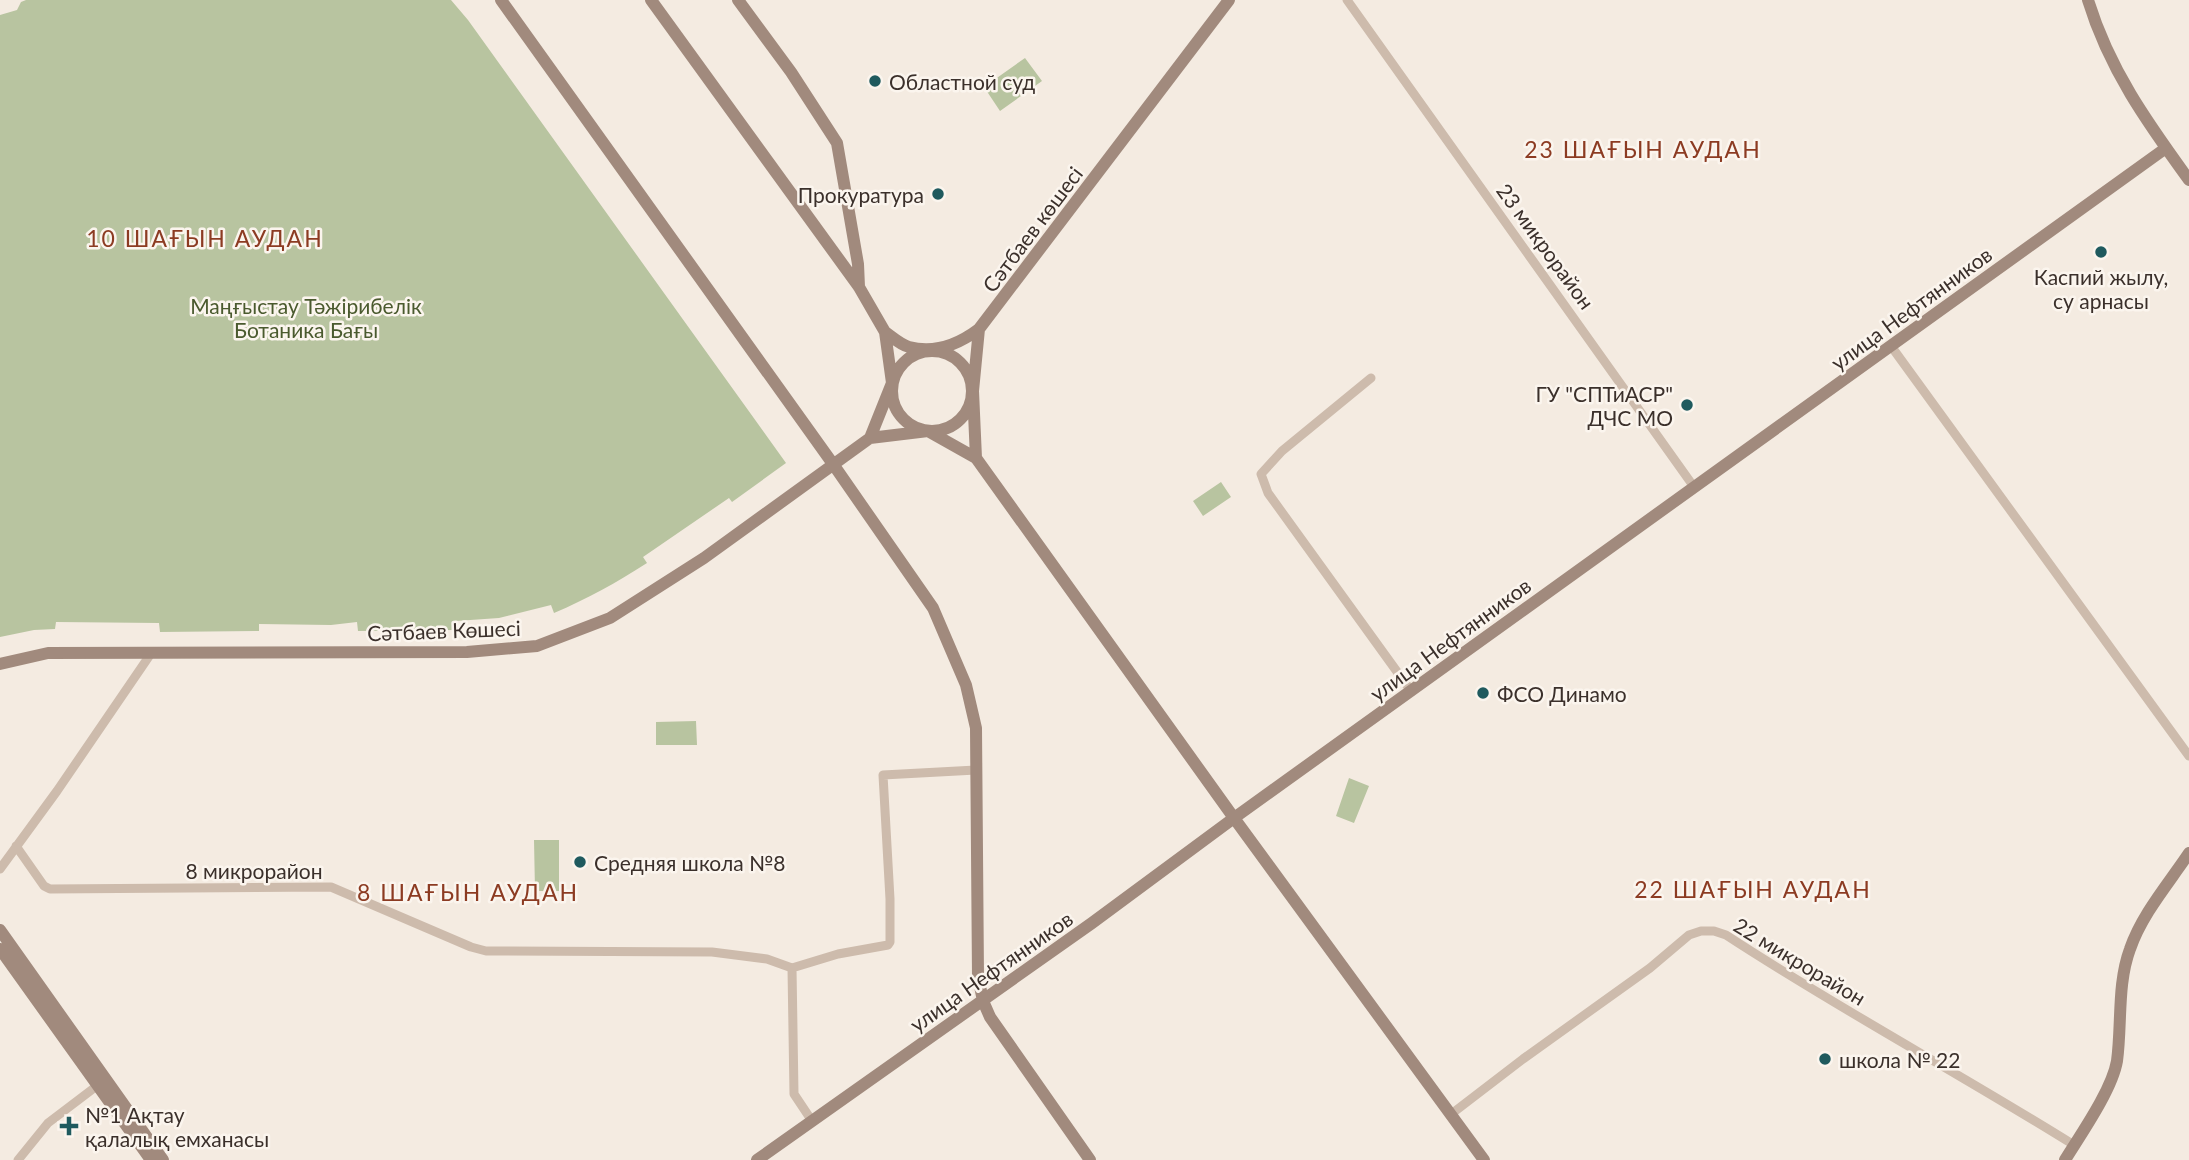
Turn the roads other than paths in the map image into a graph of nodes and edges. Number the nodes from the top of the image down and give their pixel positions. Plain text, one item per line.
1 (501, 0) edge
2 (738, 0) edge
3 (1229, 0) edge
4 (1348, 0) edge
5 (2088, 0) edge
6 (656, 2) edge
7 (2166, 148) junction
8 (2189, 180) edge
9 (859, 287) junction
10 (979, 329) junction
11 (885, 332) junction
12 (1891, 345) junction
13 (937, 350) junction
14 (1371, 378) dead end
15 (892, 383) junction
16 (973, 391) junction
17 (928, 431) junction
18 (870, 438) junction
19 (976, 458) junction
20 (833, 464) junction
21 (1694, 487) junction
22 (152, 652) junction
23 (0, 664) edge
24 (1411, 691) junction
25 (2189, 756) edge
26 (976, 770) junction
27 (1234, 818) junction
28 (16, 846) junction
29 (2189, 853) edge
30 (0, 869) edge
31 (0, 930) edge
32 (0, 949) edge
33 (792, 968) junction
34 (982, 1001) junction
35 (102, 1082) junction
36 (1450, 1115) junction
37 (812, 1121) junction
38 (2074, 1145) junction
39 (18, 1160) edge
40 (151, 1160) edge
41 (163, 1160) edge
42 (757, 1160) edge
43 (1090, 1160) edge
44 (1484, 1160) edge
45 (2065, 1160) edge

1 - 20 main road
2 - 9 main road
3 - 10 main road, Сәтбаев көшесі
4 - 21 street, 23 микрорайон
5 - 7 main road
6 - 9 main road
7 - 8 main road
7 - 12 main road, улица Нефтянников
9 - 11 main road
10 - 13 main road, Сәтбаев көшесі
10 - 16 main road
11 - 13 main road
11 - 15 main road
12 - 21 main road, улица Нефтянников
12 - 25 street
13 - 15 main road
13 - 16 main road
14 - 24 street
15 - 17 main road
15 - 18 main road
16 - 17 main road
16 - 19 main road
17 - 18 main road, Сәтбаев Көшесі
17 - 19 main road
18 - 20 main road, Сәтбаев Көшесі
19 - 27 main road
20 - 22 main road, Сәтбаев Көшесі
20 - 26 main road
21 - 24 main road, улица Нефтянников
22 - 23 main road, Сәтбаев Көшесі
22 - 28 street
24 - 27 main road, улица Нефтянников
26 - 33 street
26 - 34 main road
27 - 34 main road, улица Нефтянников
27 - 36 main road
28 - 30 street
28 - 33 street, 8 микрорайон
29 - 38 main road
31 - 35 main road
32 - 35 main road
33 - 37 street
34 - 37 main road, улица Нефтянников
34 - 43 main road
35 - 39 street
35 - 40 main road
35 - 41 main road
36 - 38 street, 22 микрорайон
36 - 44 main road
37 - 42 main road, улица Нефтянников
38 - 45 main road

